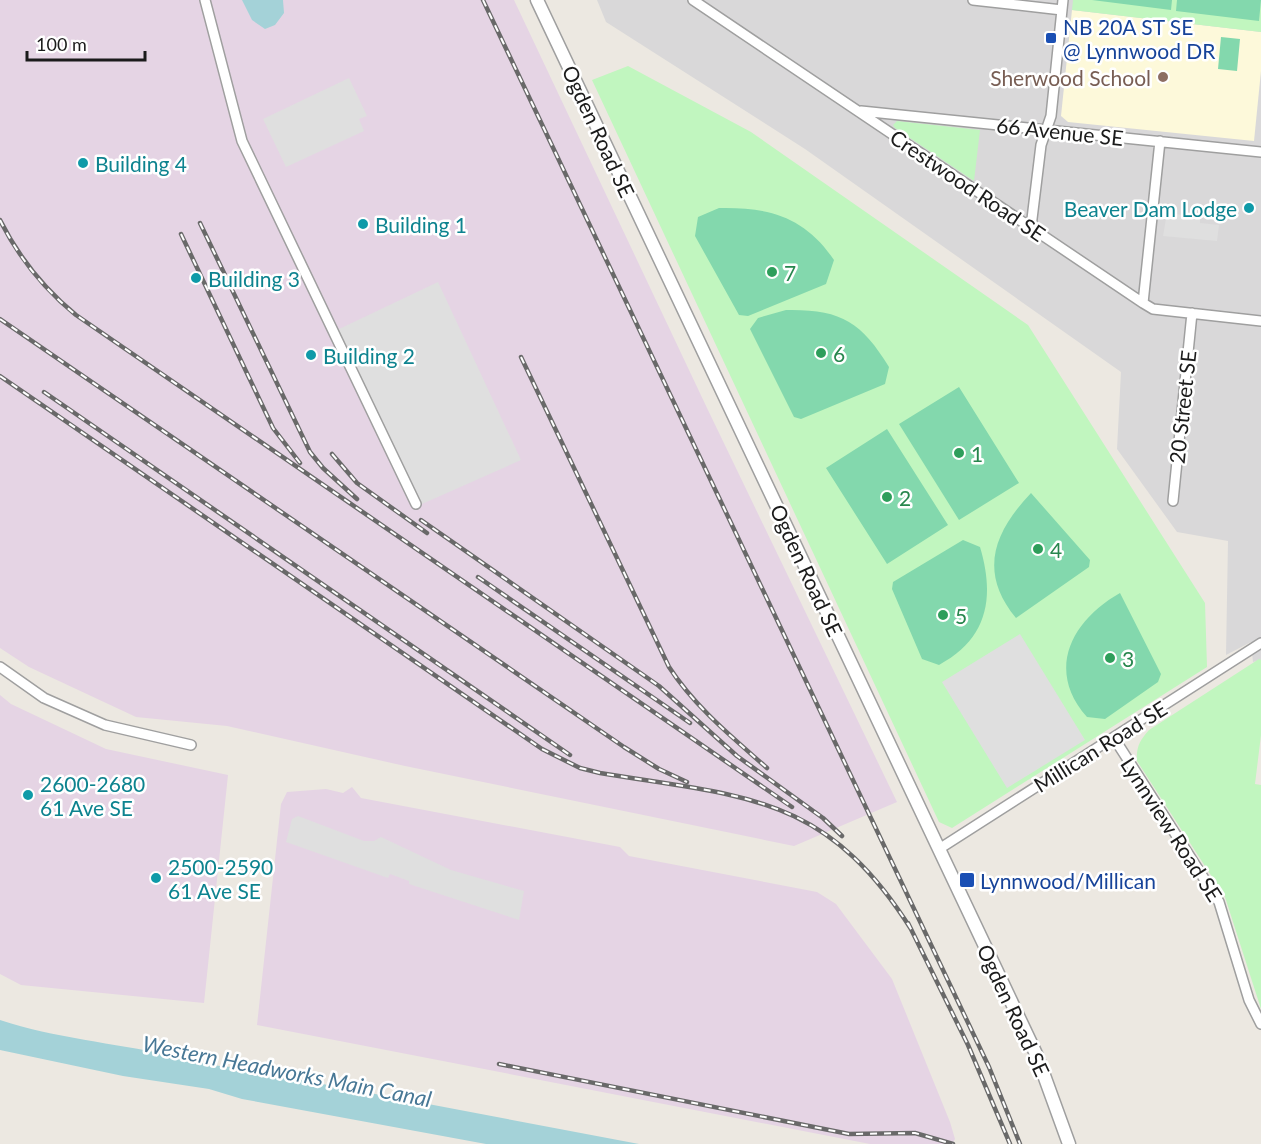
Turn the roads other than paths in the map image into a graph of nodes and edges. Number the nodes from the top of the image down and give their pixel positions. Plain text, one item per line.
1 (205, 0) edge
2 (537, 0) edge
3 (693, 0) edge
4 (973, 0) edge
5 (1063, 5) edge
6 (859, 111) junction
7 (1046, 129) junction
8 (1160, 141) junction
9 (1261, 152) edge
10 (1031, 227) junction
11 (1143, 303) junction
12 (1192, 313) junction
13 (1261, 321) edge
14 (1173, 501) dead end
15 (416, 504) dead end
16 (1261, 643) edge
17 (0, 667) edge
18 (1114, 738) junction
19 (190, 745) dead end
20 (939, 849) junction
21 (1261, 1024) edge
22 (1069, 1144) edge

1 - 15 street
2 - 20 street, Ogden Road SE
3 - 6 street, Crestwood Road SE
4 - 5 street
5 - 7 street
6 - 7 street, 66 Avenue SE
6 - 10 street, Crestwood Road SE
7 - 8 street, 66 Avenue SE
7 - 10 street
8 - 9 street, 66 Avenue SE
8 - 11 street
10 - 11 street, Crestwood Road SE
11 - 12 street, Crestwood Road SE
12 - 13 street, Crestwood Road SE
12 - 14 street, 20 Street SE
16 - 18 street, Millican Road SE
17 - 19 street
18 - 20 street, Millican Road SE
18 - 21 street, Lynnview Road SE
20 - 22 street, Ogden Road SE

